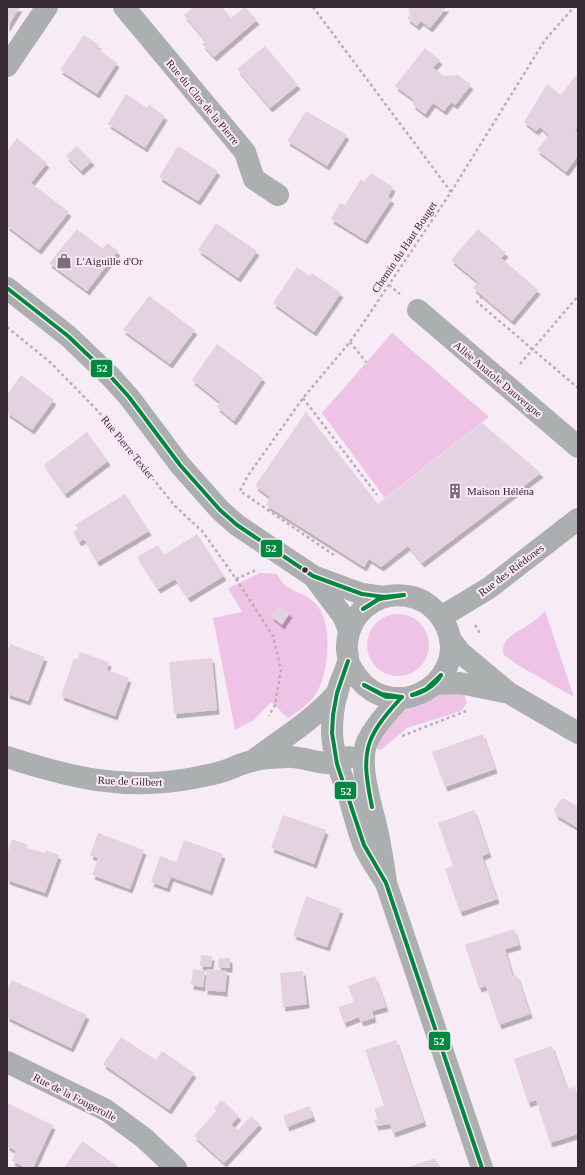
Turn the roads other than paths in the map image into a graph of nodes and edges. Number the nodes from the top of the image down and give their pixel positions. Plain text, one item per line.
1 (47, 7) edge
2 (124, 7) edge
3 (7, 66) edge
4 (278, 195) dead end
5 (7, 288) edge
6 (418, 310) dead end
7 (578, 447) edge
8 (578, 519) edge
9 (313, 576) junction
10 (384, 597) junction
11 (441, 616) junction
12 (349, 630) junction
13 (450, 639) junction
14 (348, 661) junction
15 (434, 684) junction
16 (337, 693) junction
17 (509, 693) junction
18 (401, 698) junction
19 (578, 733) edge
20 (367, 742) junction
21 (7, 757) edge
22 (252, 760) junction
23 (337, 764) junction
24 (386, 883) junction
25 (7, 1062) edge
26 (176, 1168) edge
27 (482, 1168) edge

1 - 3 street
2 - 4 street, Rue du Clos de la Pierre
5 - 9 street
6 - 7 street, Allée Anatole Dauvergne
8 - 11 street, Rue des Riédones
9 - 10 street
9 - 12 street
10 - 11 street
10 - 12 street
11 - 13 street
12 - 14 street
13 - 15 street
13 - 17 street
14 - 16 street
14 - 18 street
15 - 17 street
15 - 18 street
16 - 22 street, Rue de Gilbert
16 - 23 street
17 - 19 street
18 - 20 street
20 - 23 street
20 - 24 street
21 - 22 street, Rue de Gilbert
22 - 23 street, Rue de Gilbert
23 - 24 street
24 - 27 street
25 - 26 street, Rue de la Fougerolle

